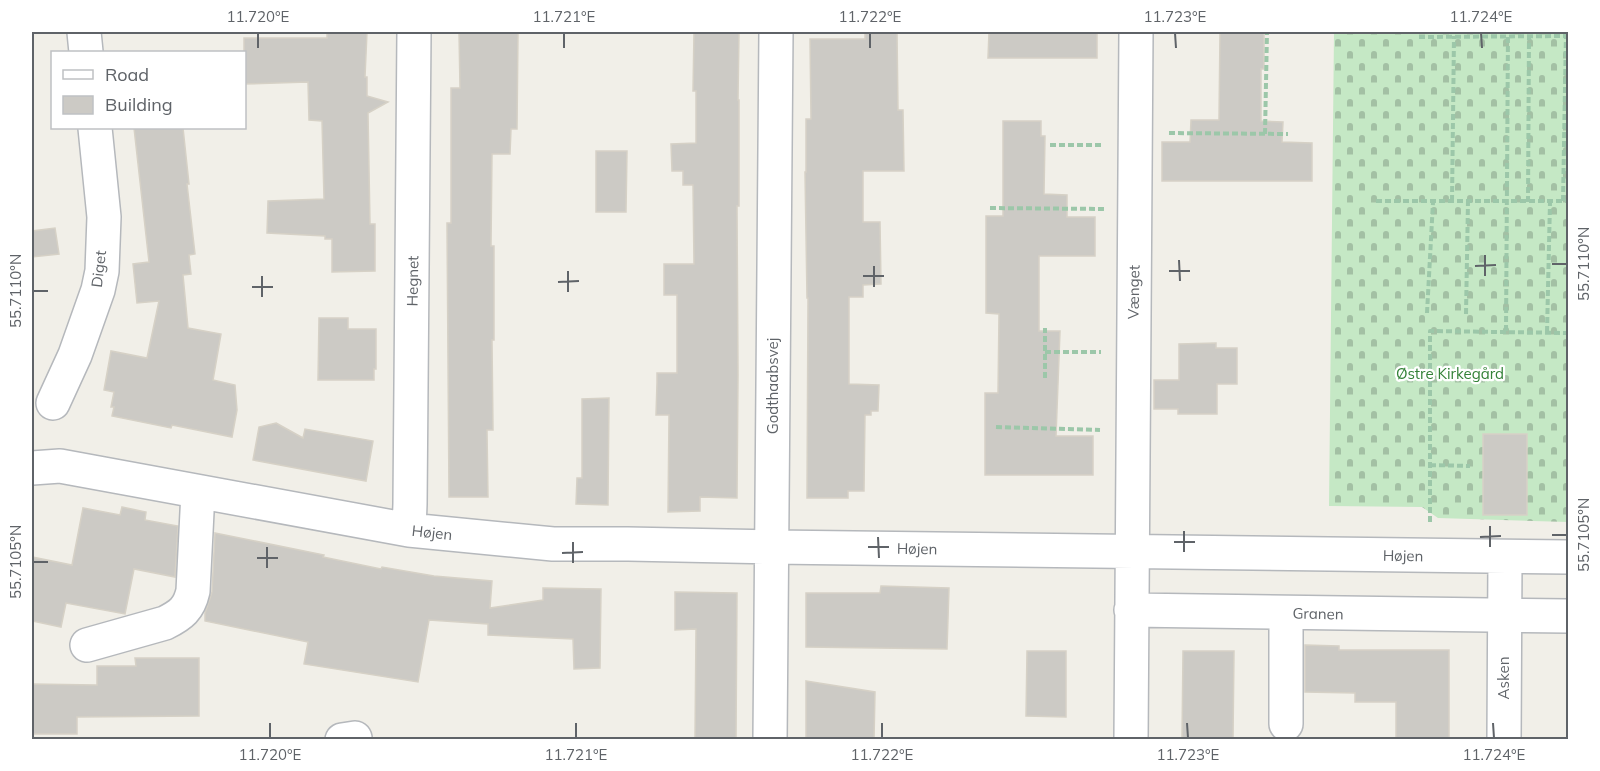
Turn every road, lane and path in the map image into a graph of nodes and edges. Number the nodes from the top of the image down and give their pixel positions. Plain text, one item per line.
1 (84, 32) edge
2 (414, 32) edge
3 (776, 32) edge
4 (1136, 32) edge
5 (1267, 32) edge
6 (1508, 34) edge
7 (1451, 35) edge
8 (1567, 35) edge
9 (1529, 36) junction
10 (1419, 37) dead end
11 (86, 51) edge
12 (95, 129) edge
13 (1265, 134) junction
14 (1288, 134) dead end
15 (1135, 139) junction
16 (1050, 145) dead end
17 (1376, 201) dead end
18 (1452, 201) junction
19 (1468, 201) junction
20 (1507, 201) junction
21 (1528, 201) junction
22 (1566, 201) edge
23 (1433, 202) junction
24 (1550, 202) junction
25 (990, 208) dead end
26 (1134, 209) junction
27 (1427, 313) dead end
28 (1466, 314) dead end
29 (1045, 328) dead end
30 (1506, 331) junction
31 (1547, 332) junction
32 (1569, 333) edge
33 (1045, 352) junction
34 (1133, 352) junction
35 (1045, 378) dead end
36 (53, 403) dead end
37 (996, 427) dead end
38 (1132, 430) junction
39 (1430, 465) junction
40 (1470, 466) dead end
41 (32, 468) edge
42 (198, 492) junction
43 (409, 530) junction
44 (772, 547) junction
45 (1131, 552) junction
46 (1430, 556) junction
47 (1505, 557) junction
48 (1569, 557) edge
49 (1131, 610) junction
50 (1286, 613) junction
51 (1504, 616) junction
52 (1569, 616) edge
53 (87, 645) dead end
54 (1286, 724) dead end
55 (770, 740) edge
56 (1131, 740) edge
57 (1504, 740) edge

1 - 11 street
2 - 43 street, Hegnet
3 - 44 street, Godthaabsvej
4 - 15 street, Vænget
5 - 13 path
6 - 7 path
6 - 9 path
6 - 20 path
7 - 10 path
7 - 18 path
8 - 9 path
8 - 22 path
9 - 21 path
12 - 36 street, Diget
13 - 14 path
13 - 15 path
15 - 16 path
15 - 26 street, Vænget
17 - 23 path
18 - 19 path
18 - 23 path
19 - 20 path
19 - 28 path
20 - 21 path
20 - 30 path
21 - 24 path
22 - 24 path
23 - 27 path
24 - 31 path
25 - 26 path
26 - 34 street, Vænget
29 - 33 path
30 - 31 path
30 - 39 path
31 - 32 path
33 - 34 path
33 - 35 path
34 - 38 street, Vænget
37 - 38 path
38 - 45 street, Vænget
39 - 40 path
39 - 46 path
41 - 42 street, Højen
42 - 43 street, Højen
42 - 53 street
43 - 44 street, Højen
44 - 45 street, Højen
44 - 55 street, Godthaabsvej
45 - 46 street, Højen
45 - 49 street
46 - 47 street, Højen
47 - 48 street, Højen
47 - 51 street, Asken
49 - 50 street, Granen
49 - 56 street
50 - 51 street, Granen
50 - 54 street
51 - 52 street
51 - 57 street, Asken

